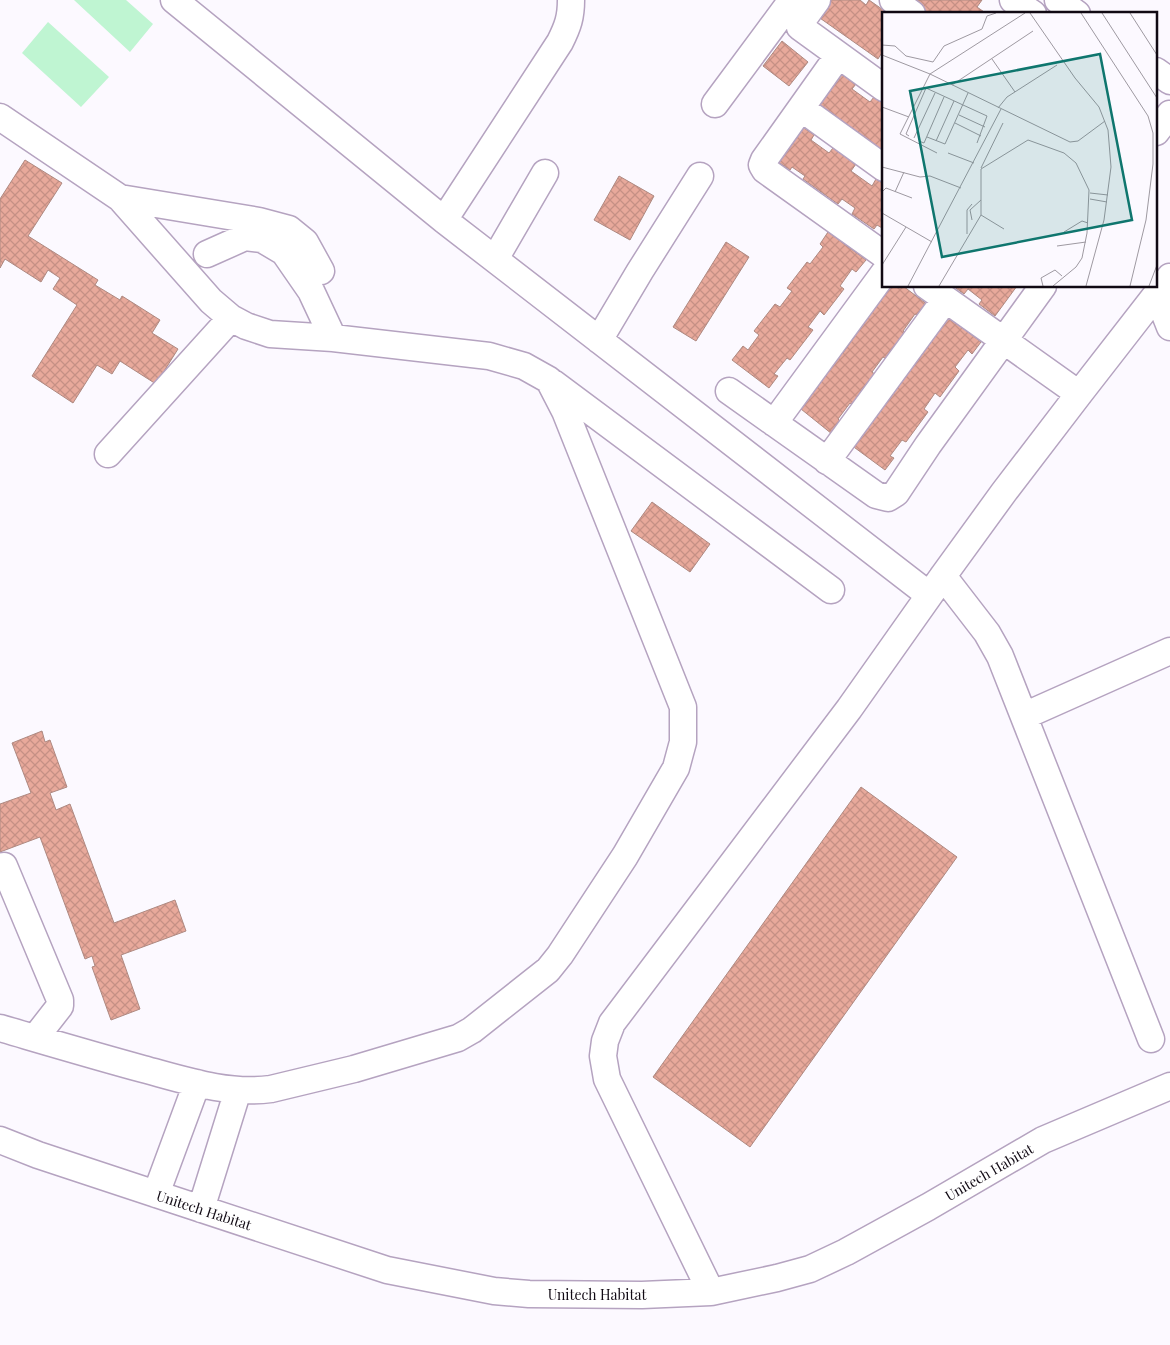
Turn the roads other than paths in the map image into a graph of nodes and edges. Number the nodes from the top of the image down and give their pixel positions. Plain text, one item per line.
1 (174, 0) edge
2 (570, 0) edge
3 (792, 0) edge
4 (817, 0) edge
5 (893, 0) edge
6 (1013, 0) edge
7 (1058, 0) edge
8 (909, 12) edge
9 (1030, 12) edge
10 (1074, 12) edge
11 (838, 56) junction
12 (1158, 72) edge
13 (1170, 81) edge
14 (882, 87) edge
15 (1158, 100) edge
16 (715, 104) dead end
17 (801, 108) junction
18 (1170, 109) edge
19 (1170, 114) edge
20 (0, 117) edge
21 (1158, 129) edge
22 (882, 167) edge
23 (545, 173) dead end
24 (700, 176) dead end
25 (120, 198) junction
26 (444, 220) junction
27 (207, 254) dead end
28 (882, 254) edge
29 (495, 259) junction
30 (321, 271) dead end
31 (882, 276) edge
32 (1163, 286) edge
33 (1042, 288) edge
34 (936, 293) edge
35 (231, 318) junction
36 (1170, 326) edge
37 (333, 338) junction
38 (599, 340) junction
39 (1003, 341) junction
40 (549, 380) junction
41 (729, 390) dead end
42 (1079, 394) junction
43 (774, 423) junction
44 (108, 454) dead end
45 (827, 461) junction
46 (936, 585) junction
47 (831, 590) dead end
48 (1170, 651) edge
49 (1024, 716) junction
50 (4, 866) dead end
51 (0, 1028) edge
52 (35, 1038) junction
53 (1151, 1039) dead end
54 (197, 1083) junction
55 (1170, 1086) edge
56 (238, 1090) junction
57 (0, 1140) edge
58 (156, 1194) junction
59 (201, 1209) junction
60 (711, 1292) junction

1 - 26 street
2 - 26 street
3 - 16 street
4 - 11 street
5 - 8 street
6 - 9 street
7 - 10 street
11 - 14 street
11 - 17 street
12 - 13 street
15 - 18 street
17 - 22 street
17 - 28 street
19 - 21 street
20 - 25 street
23 - 29 street
24 - 38 street
25 - 30 street
25 - 35 street
26 - 29 street
27 - 37 street
29 - 38 street
31 - 43 street
32 - 36 street
32 - 42 street
33 - 39 street
34 - 39 street
34 - 45 street
35 - 37 street
35 - 44 street
37 - 40 street
38 - 46 street
39 - 42 street
39 - 45 street
40 - 47 street
40 - 56 street
41 - 43 street
42 - 46 street
43 - 45 street
46 - 49 street
46 - 60 street
48 - 49 street
49 - 53 street
50 - 52 street
51 - 52 street
52 - 54 street
54 - 56 street
54 - 58 street
55 - 60 street, Unitech Habitat
56 - 59 street
57 - 58 street, Unitech Habitat
58 - 59 street, Unitech Habitat
59 - 60 street, Unitech Habitat

